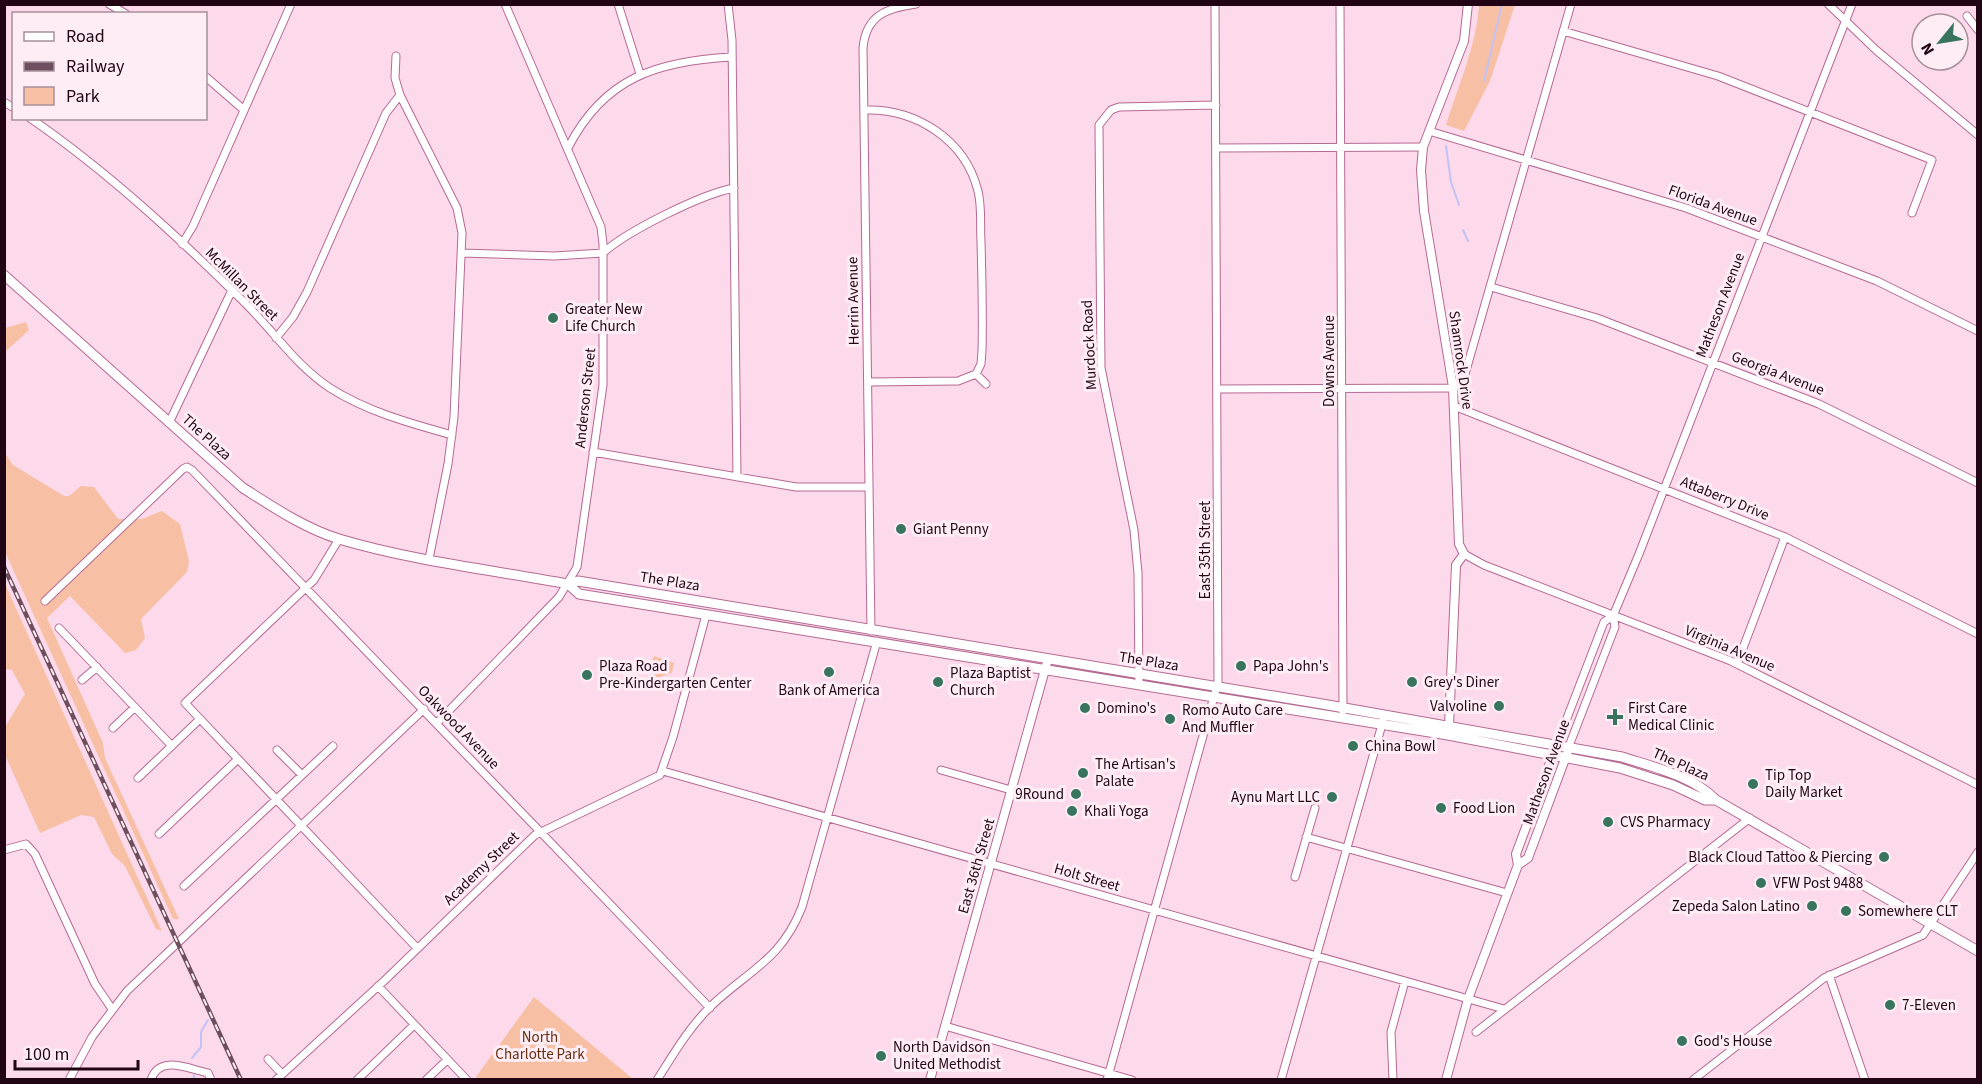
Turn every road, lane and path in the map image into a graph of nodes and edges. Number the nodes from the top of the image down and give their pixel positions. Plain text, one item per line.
1 (109, 4) edge
2 (291, 4) edge
3 (505, 4) edge
4 (618, 4) edge
5 (728, 4) edge
6 (916, 4) edge
7 (1215, 4) edge
8 (1340, 4) edge
9 (1468, 4) edge
10 (1570, 4) edge
11 (1828, 4) edge
12 (1852, 4) edge
13 (123, 12) edge
14 (1844, 21) junction
15 (1563, 31) junction
16 (396, 56) dead end
17 (732, 57) junction
18 (640, 74) junction
19 (207, 78) edge
20 (400, 95) junction
21 (1216, 105) junction
22 (244, 110) junction
23 (864, 110) junction
24 (1809, 110) junction
25 (33, 120) edge
26 (1429, 131) junction
27 (1977, 135) edge
28 (1340, 147) junction
29 (1423, 147) junction
30 (568, 148) junction
31 (1216, 148) junction
32 (1527, 159) junction
33 (734, 188) junction
34 (1912, 213) dead end
35 (1761, 237) junction
36 (182, 244) junction
37 (463, 253) junction
38 (603, 253) junction
39 (4, 275) edge
40 (1491, 287) junction
41 (232, 290) junction
42 (1977, 331) edge
43 (276, 338) junction
44 (1712, 362) junction
45 (976, 374) junction
46 (868, 382) junction
47 (987, 384) dead end
48 (1453, 387) junction
49 (1342, 388) junction
50 (1218, 389) junction
51 (1454, 405) junction
52 (169, 423) junction
53 (452, 435) junction
54 (593, 452) junction
55 (737, 477) junction
56 (1977, 483) edge
57 (869, 487) junction
58 (1664, 489) junction
59 (1785, 537) junction
60 (339, 539) junction
61 (1464, 554) junction
62 (429, 559) junction
63 (568, 584) junction
64 (306, 588) junction
65 (45, 601) dead end
66 (706, 615) junction
67 (1613, 616) junction
68 (59, 628) dead end
69 (871, 631) junction
70 (1977, 634) edge
71 (877, 641) junction
72 (1048, 659) junction
73 (1737, 664) junction
74 (97, 667) junction
75 (1045, 670) junction
76 (1139, 674) junction
77 (82, 680) dead end
78 (1139, 685) junction
79 (1215, 692) junction
80 (135, 707) junction
81 (424, 709) junction
82 (1343, 712) junction
83 (200, 719) junction
84 (1383, 719) junction
85 (437, 723) junction
86 (1449, 726) junction
87 (113, 728) dead end
88 (1557, 744) junction
89 (172, 746) junction
90 (333, 746) dead end
91 (1569, 746) junction
92 (277, 750) dead end
93 (1553, 755) junction
94 (1566, 757) junction
95 (238, 759) junction
96 (941, 770) dead end
97 (663, 771) junction
98 (302, 776) junction
99 (138, 778) dead end
100 (1977, 785) edge
101 (1011, 790) junction
102 (276, 800) junction
103 (1716, 800) junction
104 (1315, 808) dead end
105 (826, 817) junction
106 (1750, 819) junction
107 (300, 826) junction
108 (541, 831) junction
109 (159, 834) dead end
110 (1306, 837) junction
111 (1346, 848) junction
112 (4, 850) edge
113 (1977, 852) edge
114 (990, 864) junction
115 (1518, 864) junction
116 (1295, 877) dead end
117 (184, 886) dead end
118 (1508, 893) junction
119 (1155, 910) junction
120 (1932, 925) junction
121 (417, 948) junction
122 (1977, 951) edge
123 (1316, 956) junction
124 (1829, 975) junction
125 (1406, 981) junction
126 (378, 986) junction
127 (1468, 999) junction
128 (710, 1008) junction
129 (112, 1009) junction
130 (1504, 1010) junction
131 (414, 1025) junction
132 (945, 1026) junction
133 (1476, 1032) dead end
134 (268, 1059) dead end
135 (447, 1059) junction
136 (282, 1074) junction
137 (1108, 1076) edge
138 (69, 1080) edge
139 (151, 1080) edge
140 (211, 1080) edge
141 (276, 1080) edge
142 (357, 1080) edge
143 (426, 1080) edge
144 (467, 1080) edge
145 (657, 1080) edge
146 (930, 1080) edge
147 (1132, 1080) edge
148 (1281, 1080) edge
149 (1393, 1080) edge
150 (1446, 1080) edge
151 (1693, 1080) edge
152 (1865, 1080) edge

1 - 13 street
2 - 22 street
3 - 30 street, Anderson Street
4 - 18 street
5 - 17 street
6 - 23 street, Herrin Avenue
7 - 21 street, East 35th Street
8 - 28 street, Downs Avenue
9 - 26 street, Shamrock Drive
10 - 15 street
11 - 14 street
12 - 14 street, Matheson Avenue
14 - 24 street, Matheson Avenue
14 - 27 street
15 - 24 street
15 - 32 street
16 - 20 street
17 - 18 street
17 - 33 street
18 - 30 street
19 - 22 street
20 - 37 street
20 - 43 street
21 - 31 street, East 35th Street
21 - 76 street, Murdock Road
22 - 36 street
23 - 45 street
23 - 46 street, Herrin Avenue
24 - 34 street
24 - 35 street, Matheson Avenue
25 - 36 street, McMillan Street
26 - 29 street, Shamrock Drive
26 - 32 street, Florida Avenue
28 - 29 street
28 - 31 street
28 - 49 street, Downs Avenue
29 - 48 street, Shamrock Drive
30 - 38 street, Anderson Street
31 - 50 street, East 35th Street
32 - 35 street, Florida Avenue
32 - 40 street
33 - 38 street
33 - 55 street
35 - 42 street, Florida Avenue
35 - 44 street, Matheson Avenue
36 - 41 street, McMillan Street
37 - 38 street
37 - 53 street
38 - 54 street, Anderson Street
39 - 52 main road, The Plaza
40 - 44 street, Georgia Avenue
40 - 48 street
41 - 43 street, McMillan Street
41 - 52 street
43 - 53 street, McMillan Street
44 - 56 street, Georgia Avenue
44 - 58 street, Matheson Avenue
45 - 46 street
45 - 47 street
46 - 57 street, Herrin Avenue
48 - 49 street
48 - 51 street, Shamrock Drive
49 - 50 street
49 - 82 street, Downs Avenue
50 - 79 street, East 35th Street
51 - 58 street, Attaberry Drive
51 - 61 street, Shamrock Drive
52 - 60 main road, The Plaza
53 - 62 street
54 - 55 street
54 - 63 street, Anderson Street
55 - 57 street
57 - 69 street, Herrin Avenue
58 - 59 street, Attaberry Drive
58 - 67 street, Matheson Avenue
59 - 70 street, Attaberry Drive
59 - 73 street
60 - 62 main road, The Plaza
60 - 64 street
61 - 67 street, Virginia Avenue
61 - 86 street, Shamrock Drive
62 - 63 main road, The Plaza
63 - 66 main road, The Plaza
63 - 69 main road, The Plaza
63 - 85 street, Anderson Street
64 - 65 street, Oakwood Avenue
64 - 81 street, Oakwood Avenue
64 - 83 street
66 - 71 main road, The Plaza
66 - 97 street
67 - 73 street, Virginia Avenue
67 - 88 street, Matheson Avenue
67 - 91 street, Matheson Avenue
68 - 74 street
69 - 72 main road, The Plaza
71 - 75 main road, The Plaza
71 - 105 street
72 - 75 street, East 36th Street
72 - 76 main road, The Plaza
73 - 100 street, Virginia Avenue
74 - 77 street
74 - 80 street
75 - 78 main road, The Plaza
75 - 101 street, East 36th Street
76 - 78 street, Murdock Road
76 - 79 main road, The Plaza
78 - 79 main road, The Plaza
79 - 82 main road, The Plaza
79 - 119 street, East 35th Street
80 - 87 street
80 - 89 street
81 - 85 street, Oakwood Avenue
81 - 107 street
82 - 84 main road, The Plaza
83 - 89 street
83 - 95 street
84 - 86 main road, The Plaza
84 - 93 main road, The Plaza
84 - 111 street
85 - 108 street, Oakwood Avenue
86 - 88 main road, The Plaza
88 - 91 main road, The Plaza
88 - 93 street, Matheson Avenue
89 - 99 street
90 - 98 street
91 - 94 street, Matheson Avenue
91 - 103 main road, The Plaza
92 - 98 street
93 - 94 main road, The Plaza
93 - 115 street, Matheson Avenue
94 - 103 main road, The Plaza
94 - 115 street, Matheson Avenue
95 - 102 street
95 - 109 street
96 - 101 street
97 - 105 street, Holt Street
97 - 108 street, Academy Street
98 - 102 street
101 - 114 street, East 36th Street
102 - 107 street
102 - 117 street
103 - 106 main road, The Plaza
104 - 110 street
105 - 114 street, Holt Street
105 - 128 street
106 - 120 main road, The Plaza
106 - 130 street
107 - 121 street
107 - 129 street
108 - 121 street, Academy Street
108 - 128 street, Oakwood Avenue
110 - 111 street
110 - 116 street
111 - 118 street
111 - 123 street
112 - 129 street
113 - 120 street
114 - 119 street, Holt Street
114 - 132 street, East 36th Street
115 - 118 street, Matheson Avenue
118 - 127 street, Matheson Avenue
119 - 123 street, Holt Street
119 - 137 street, East 35th Street
120 - 122 main road, The Plaza
120 - 124 street
121 - 126 street, Academy Street
123 - 125 street, Holt Street
123 - 148 street
124 - 151 street
124 - 152 street
125 - 127 street, Holt Street
125 - 149 street
126 - 131 street
126 - 136 street, Academy Street
127 - 130 street, Holt Street
127 - 150 street, Matheson Avenue
128 - 145 street
129 - 138 street
130 - 133 street
131 - 135 street
131 - 142 street
132 - 137 street
132 - 146 street, East 36th Street
134 - 136 street
135 - 143 street
135 - 144 street
136 - 141 street, Academy Street
137 - 147 street
139 - 140 street

